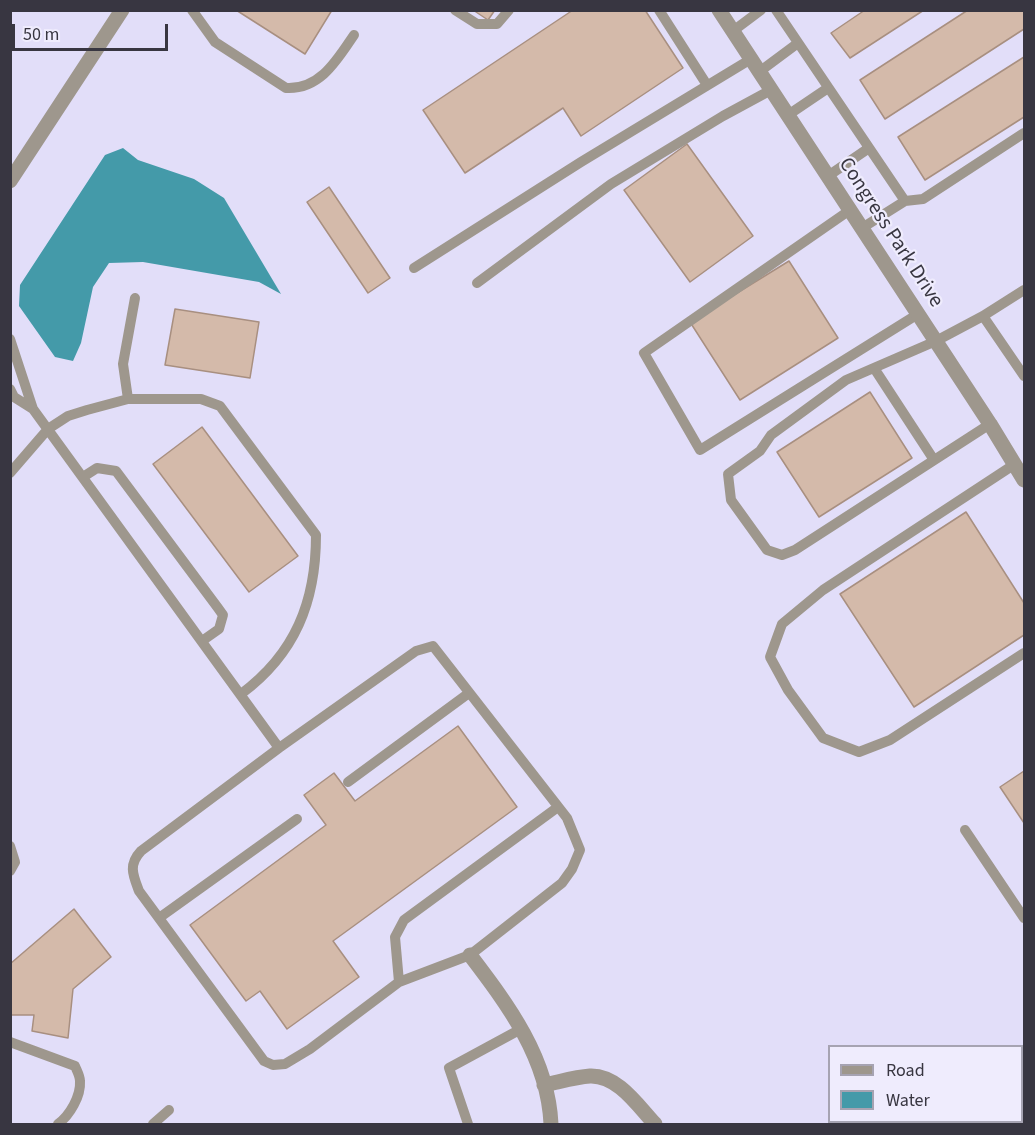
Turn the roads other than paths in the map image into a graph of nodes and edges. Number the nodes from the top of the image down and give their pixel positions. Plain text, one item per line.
1 (122, 10) edge
2 (192, 10) edge
3 (455, 10) edge
4 (509, 10) edge
5 (659, 10) edge
6 (719, 10) edge
7 (761, 10) edge
8 (776, 10) edge
9 (733, 31) junction
10 (354, 35) dead end
11 (798, 43) junction
12 (755, 65) junction
13 (707, 85) junction
14 (828, 88) junction
15 (771, 90) junction
16 (788, 115) junction
17 (1024, 132) edge
18 (869, 148) junction
19 (828, 176) junction
20 (10, 181) edge
21 (905, 201) junction
22 (850, 210) junction
23 (862, 228) junction
24 (414, 268) dead end
25 (477, 283) dead end
26 (1024, 290) edge
27 (135, 298) dead end
28 (918, 314) junction
29 (983, 316) junction
30 (10, 339) edge
31 (936, 341) junction
32 (874, 368) junction
33 (1024, 376) edge
34 (10, 389) edge
35 (128, 399) junction
36 (33, 409) junction
37 (990, 424) junction
38 (48, 429) junction
39 (934, 460) junction
40 (1021, 472) edge
41 (10, 474) edge
42 (82, 477) junction
43 (202, 641) junction
44 (1024, 653) edge
45 (469, 693) junction
46 (241, 694) junction
47 (279, 748) junction
48 (348, 782) dead end
49 (558, 807) junction
50 (297, 819) dead end
51 (965, 830) dead end
52 (10, 846) edge
53 (10, 871) edge
54 (159, 918) junction
55 (1024, 918) edge
56 (470, 955) junction
57 (399, 982) junction
58 (521, 1029) junction
59 (10, 1042) edge
60 (544, 1085) junction
61 (169, 1110) dead end
62 (58, 1125) edge
63 (153, 1125) edge
64 (468, 1125) edge
65 (551, 1125) edge
66 (656, 1125) edge

1 - 20 street
2 - 10 lane
3 - 4 lane
5 - 13 lane
6 - 9 street, Congress Park Drive
7 - 9 lane
8 - 11 lane
9 - 12 street, Congress Park Drive
11 - 12 lane
11 - 14 lane
12 - 13 lane
12 - 15 street, Congress Park Drive
13 - 24 lane
14 - 16 lane
14 - 18 lane
15 - 16 street, Congress Park Drive
15 - 25 lane
16 - 19 street, Congress Park Drive
17 - 21 lane
18 - 19 lane
18 - 21 lane
19 - 22 street, Congress Park Drive
21 - 23 lane
22 - 23 street, Congress Park Drive
22 - 28 lane
23 - 28 street, Congress Park Drive
26 - 29 lane
27 - 35 lane
28 - 31 street, Congress Park Drive
29 - 31 lane
29 - 33 lane
30 - 36 lane
31 - 32 lane
31 - 37 street, Congress Park Drive
32 - 39 lane
32 - 39 lane
34 - 36 lane
35 - 38 lane
35 - 46 lane
36 - 38 lane
37 - 39 lane
37 - 40 street, Congress Park Drive
38 - 41 lane
38 - 42 lane
40 - 44 lane
42 - 43 lane
42 - 43 lane
43 - 46 lane
45 - 47 lane
45 - 48 lane
45 - 49 lane
46 - 47 lane
47 - 54 lane
49 - 56 lane
49 - 57 lane
50 - 54 lane
51 - 55 lane
52 - 53 lane
54 - 57 lane
56 - 57 lane
56 - 58 street
58 - 60 street
58 - 64 lane
59 - 62 lane
60 - 65 street
60 - 66 street
61 - 63 lane

